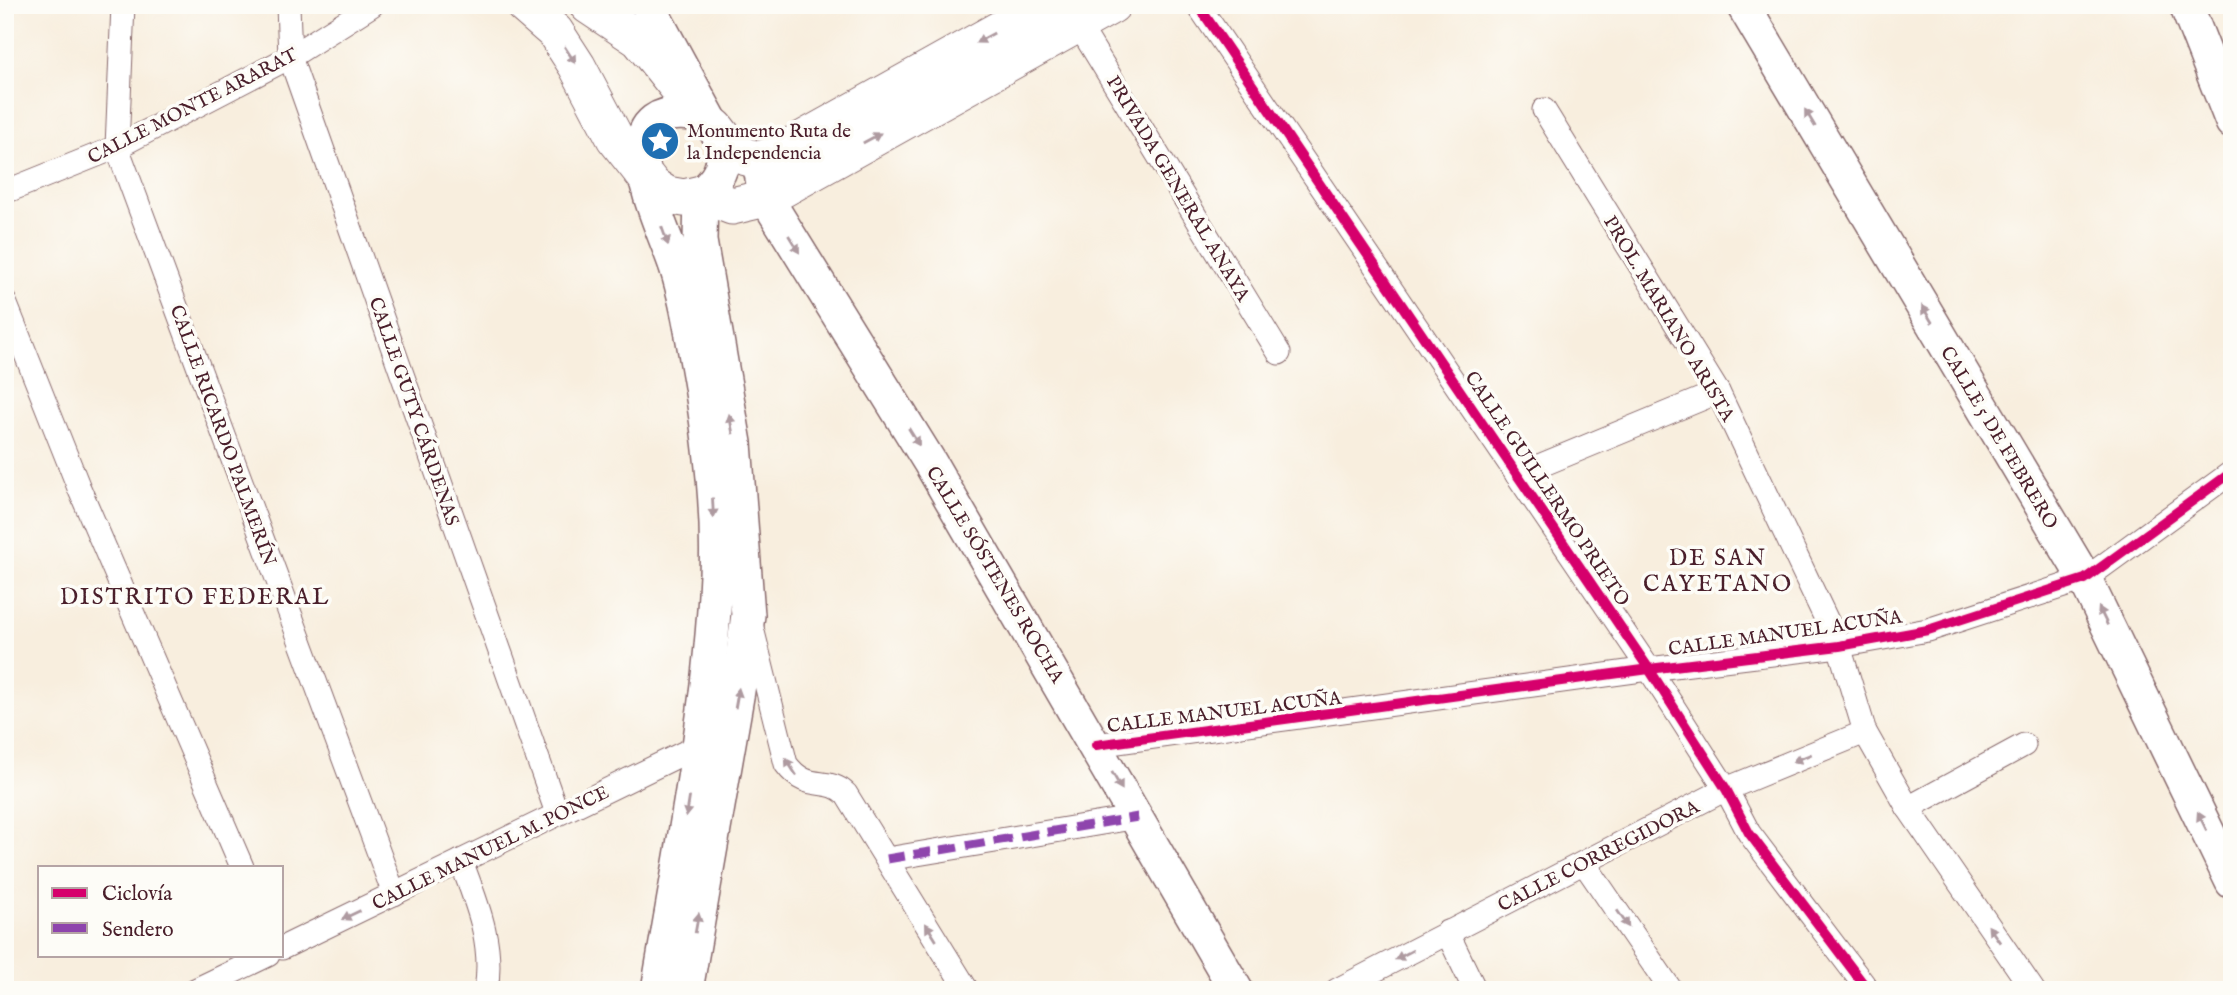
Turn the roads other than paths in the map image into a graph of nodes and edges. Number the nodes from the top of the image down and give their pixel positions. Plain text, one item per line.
1 (123, 5) edge
2 (288, 5) edge
3 (372, 5) edge
4 (524, 5) edge
5 (588, 5) edge
6 (648, 5) edge
7 (1044, 5) edge
8 (1112, 5) edge
9 (1198, 5) edge
10 (1743, 5) edge
11 (2186, 5) edge
12 (1078, 24) junction
13 (290, 57) junction
14 (1544, 110) dead end
15 (708, 121) junction
16 (2232, 122) edge
17 (117, 147) junction
18 (759, 160) junction
19 (643, 172) junction
20 (5, 192) edge
21 (701, 194) junction
22 (766, 198) junction
23 (5, 302) edge
24 (1279, 353) dead end
25 (1718, 392) junction
26 (725, 468) junction
27 (2232, 472) edge
28 (1517, 475) junction
29 (2085, 579) junction
30 (748, 615) junction
31 (1839, 646) junction
32 (1650, 669) junction
33 (1865, 732) junction
34 (1096, 745) junction
35 (2024, 745) dead end
36 (698, 746) junction
37 (1726, 789) junction
38 (1908, 808) junction
39 (557, 813) junction
40 (1138, 817) junction
41 (887, 859) junction
42 (461, 861) junction
43 (1584, 863) junction
44 (243, 866) edge
45 (2232, 882) edge
46 (394, 894) junction
47 (1447, 932) junction
48 (284, 947) edge
49 (266, 956) edge
50 (195, 990) edge
51 (486, 990) edge
52 (658, 990) edge
53 (686, 990) edge
54 (967, 990) edge
55 (1236, 990) edge
56 (1338, 990) edge
57 (1475, 990) edge
58 (1671, 990) edge
59 (1868, 990) edge
60 (2033, 990) edge

1 - 17 street, CALLE RICARDO PALMERÍN
2 - 13 street, CALLE GUTY CÁRDENAS
3 - 13 street, CALLE MONTE ARARAT
4 -> 19 main road
5 - 15 main road
6 - 15 street
7 -> 18 main road
8 - 12 main road
9 - 28 street, CALLE GUILLERMO PRIETO
29 -> 10 street, CALLE 5 DE FEBRERO
11 - 16 street
22 -> 12 main road
12 - 24 street, PRIVADA GENERAL ANAYA
13 - 17 street, CALLE MONTE ARARAT
13 - 39 street, CALLE GUTY CÁRDENAS
14 - 25 street, PROL. MARIANO ARISTA
15 - 18 main road
15 - 19 street
15 - 21 street
17 - 20 street, CALLE MONTE ARARAT
17 - 46 street, CALLE RICARDO PALMERÍN
18 - 22 street, CALLE SÓSTENES ROCHA
19 - 21 main road
19 -> 26 street
21 - 22 main road
26 -> 21 street
22 -> 34 street, CALLE SÓSTENES ROCHA
23 - 44 street
25 - 28 street, CALLE GUILLERMO PRIETO
25 - 31 street, PROL. MARIANO ARISTA
26 - 30 street
26 -> 36 street
27 - 29 street, CALLE MANUEL ACUÑA
28 - 32 street, CALLE GUILLERMO PRIETO
29 - 31 street, CALLE MANUEL ACUÑA
45 -> 29 street, CALLE 5 DE FEBRERO
41 -> 30 street
53 -> 30 street
31 - 32 street, CALLE MANUEL ACUÑA
31 - 33 street, PROL. MARIANO ARISTA
32 - 34 street, CALLE MANUEL ACUÑA
32 - 37 street, CALLE GUILLERMO PRIETO
33 -> 37 street, CALLE CORREGIDORA
33 - 38 street, PROL. MARIANO ARISTA
34 -> 40 street, CALLE SÓSTENES ROCHA
35 - 38 street
36 - 39 street, CALLE MANUEL M. PONCE
36 -> 52 street
37 - 43 street, CALLE CORREGIDORA
37 - 59 street, CALLE GUILLERMO PRIETO
60 -> 38 street, PROL. MARIANO ARISTA
39 - 42 street, CALLE MANUEL M. PONCE
40 - 41 street
40 - 55 street, CALLE SÓSTENES ROCHA
54 -> 41 street
42 - 46 street, CALLE MANUEL M. PONCE
42 - 51 street
43 - 47 street, CALLE CORREGIDORA
43 -> 58 street
46 -> 48 street, CALLE MANUEL M. PONCE
47 -> 56 street, CALLE CORREGIDORA
47 - 57 street
49 - 50 street

